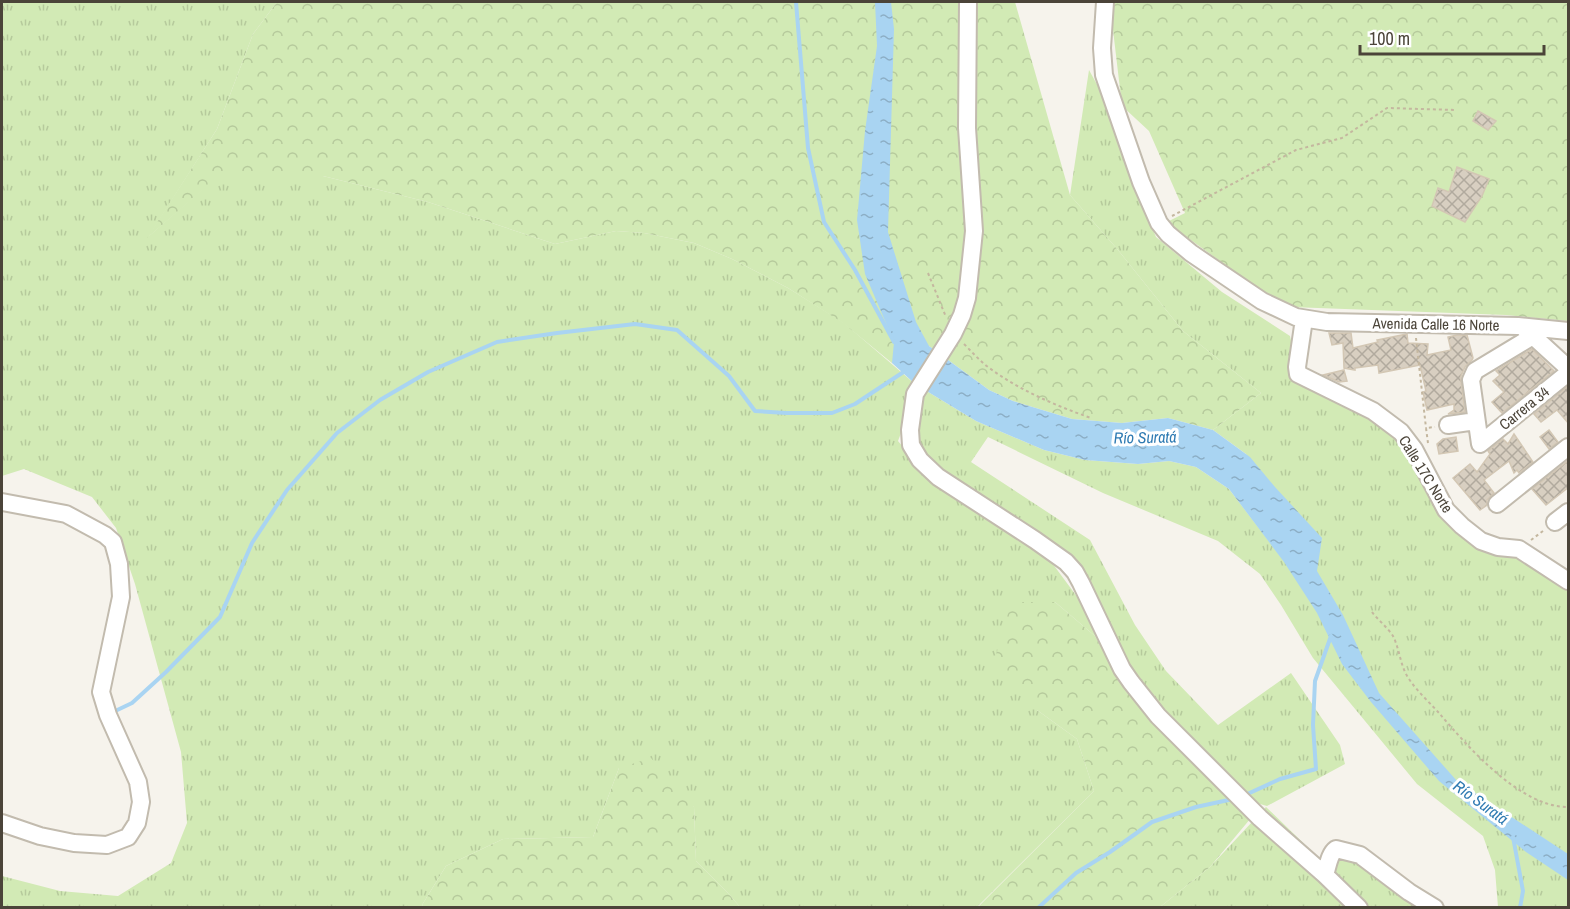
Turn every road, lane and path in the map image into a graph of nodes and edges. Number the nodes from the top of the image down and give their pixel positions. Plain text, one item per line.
1 (968, 2) edge
2 (1105, 2) edge
3 (1456, 111) dead end
4 (1159, 223) junction
5 (928, 273) dead end
6 (1304, 319) junction
7 (1518, 326) junction
8 (1569, 331) edge
9 (953, 334) junction
10 (1533, 336) junction
11 (1416, 343) dead end
12 (1569, 368) edge
13 (1569, 373) edge
14 (1091, 418) dead end
15 (1476, 421) junction
16 (1448, 425) joint
17 (1426, 428) junction
18 (1569, 447) edge
19 (1429, 449) dead end
20 (2, 502) edge
21 (1497, 504) dead end
22 (1562, 517) edge
23 (1519, 549) junction
24 (1569, 581) edge
25 (1372, 612) dead end
26 (1569, 807) edge
27 (2, 823) edge
28 (1325, 875) junction
29 (1359, 908) edge
30 (1435, 908) edge

1 - 9 street
2 - 4 street, Avenida Calle 16 Norte
3 - 4 path
4 - 6 street, Avenida Calle 16 Norte
5 - 9 path
6 - 7 street, Avenida Calle 16 Norte
6 - 23 street, Calle 17C Norte
7 - 8 street, Avenida Calle 16 Norte
7 - 10 street
9 - 14 path
9 - 28 street
10 - 12 street
10 - 15 street
11 - 17 path
13 - 15 street, Carrera 34
15 - 16 street
16 - 17 path
17 - 19 path
18 - 21 street
20 - 27 street
22 - 23 path
23 - 24 street, Calle 17C Norte
25 - 26 path
28 - 29 street
28 - 30 street

